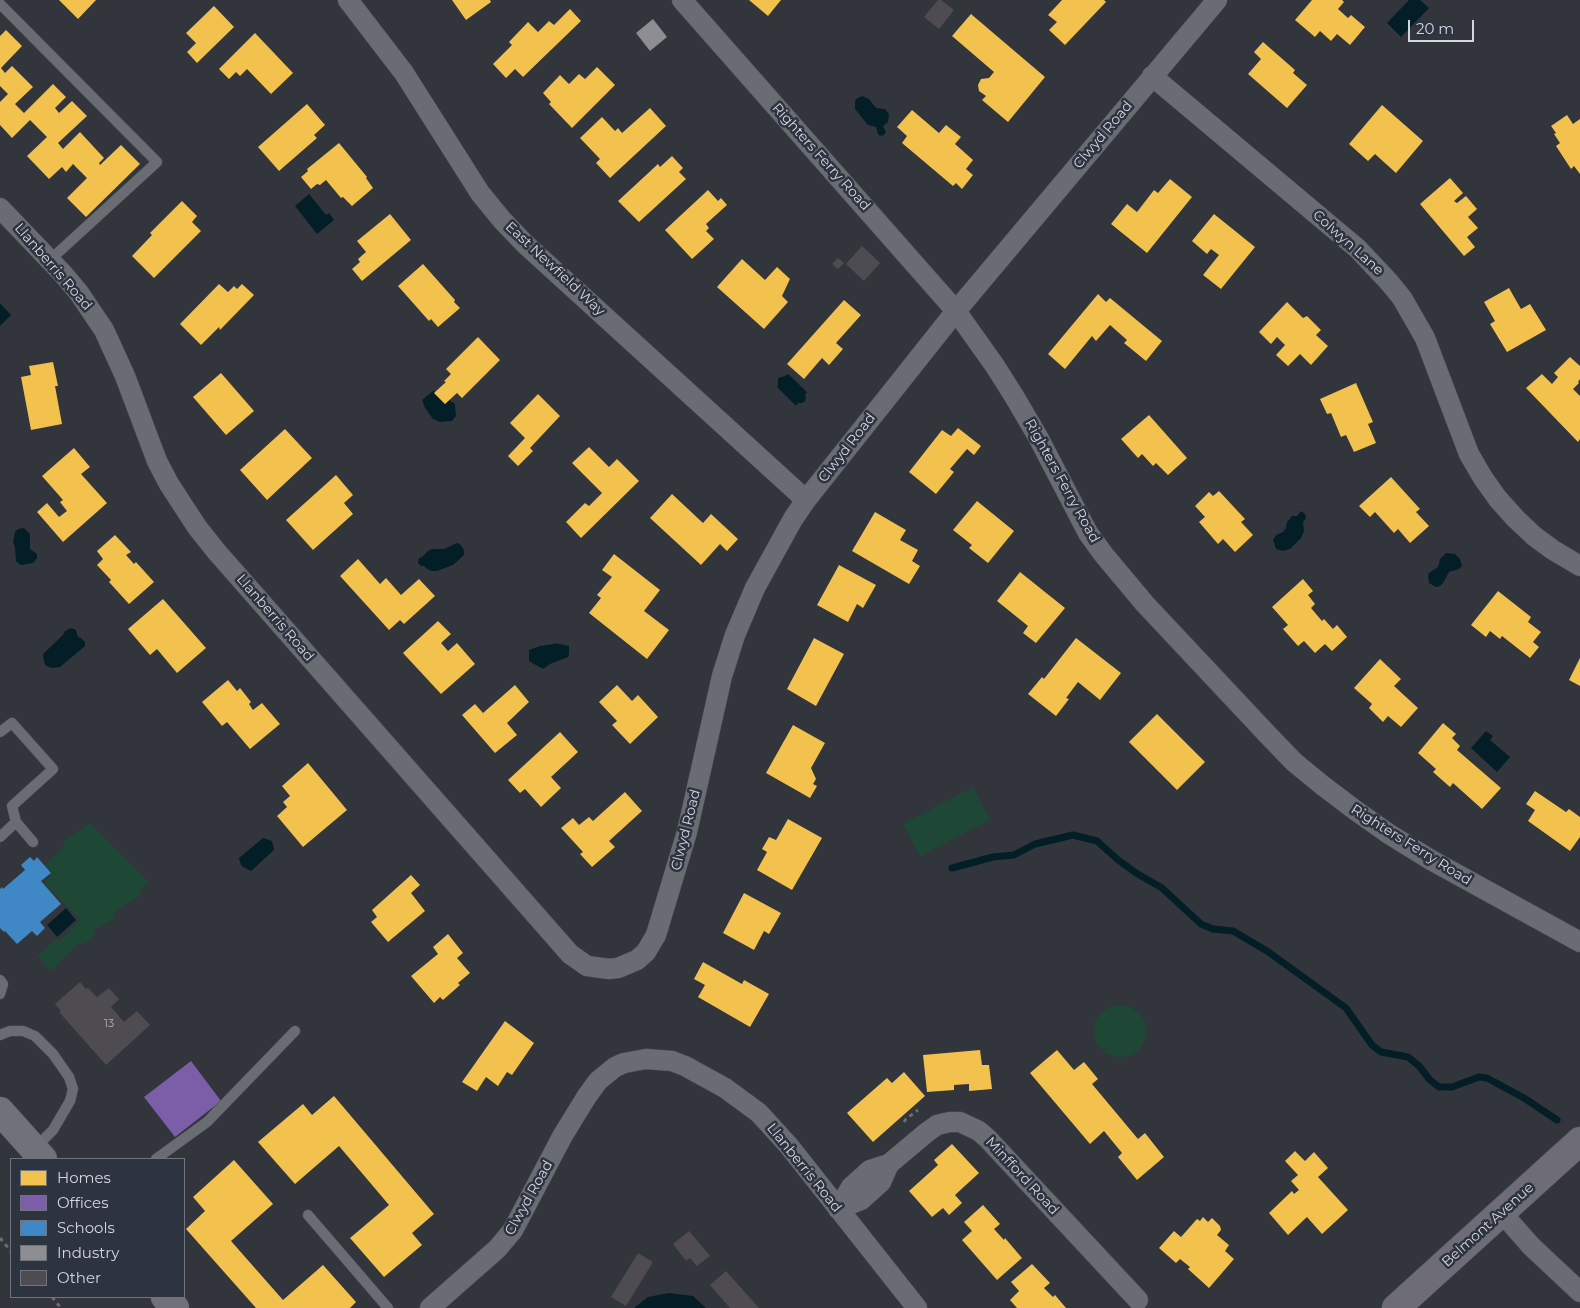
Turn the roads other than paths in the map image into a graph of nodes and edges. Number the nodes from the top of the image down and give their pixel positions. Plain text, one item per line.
1 (348, 0) edge
2 (682, 0) edge
3 (1217, 0) edge
4 (0, 4) edge
5 (1152, 76) junction
6 (0, 208) edge
7 (50, 260) junction
8 (956, 311) junction
9 (806, 500) junction
10 (1580, 566) edge
11 (0, 732) edge
12 (16, 822) junction
13 (0, 837) edge
14 (33, 842) dead end
15 (1580, 942) edge
16 (618, 968) joint
17 (0, 980) edge
18 (0, 994) edge
19 (295, 1031) dead end
20 (0, 1035) edge
21 (635, 1060) joint
22 (0, 1111) edge
23 (1580, 1141) edge
24 (39, 1154) edge
25 (157, 1158) edge
26 (838, 1209) junction
27 (1502, 1213) junction
28 (308, 1215) dead end
29 (1580, 1292) edge
30 (166, 1298) edge
31 (1138, 1300) dead end
32 (175, 1308) edge
33 (388, 1308) edge
34 (430, 1308) edge
35 (917, 1308) edge
36 (1396, 1308) edge

1 - 9 street, East Newfield Way
2 - 8 street, Righters Ferry Road
3 - 5 street, Clwyd Road
4 - 7 lane
5 - 8 street, Clwyd Road
5 - 10 street, Colwyn Lane
6 - 7 street, Llanberris Road
7 - 16 street, Llanberris Road
8 - 9 street, Clwyd Road
8 - 15 street, Righters Ferry Road
9 - 16 street, Clwyd Road
11 - 12 lane
12 - 13 lane
12 - 14 lane
17 - 18 lane
19 - 25 lane
20 - 24 lane
21 - 26 street, Llanberris Road
21 - 34 street, Clwyd Road
22 - 24 street
23 - 27 main road, Belmont Avenue
26 - 31 street, Minfford Road
26 - 35 street, Llanberris Road
27 - 29 street
27 - 36 main road, Belmont Avenue
28 - 33 lane
30 - 32 street

